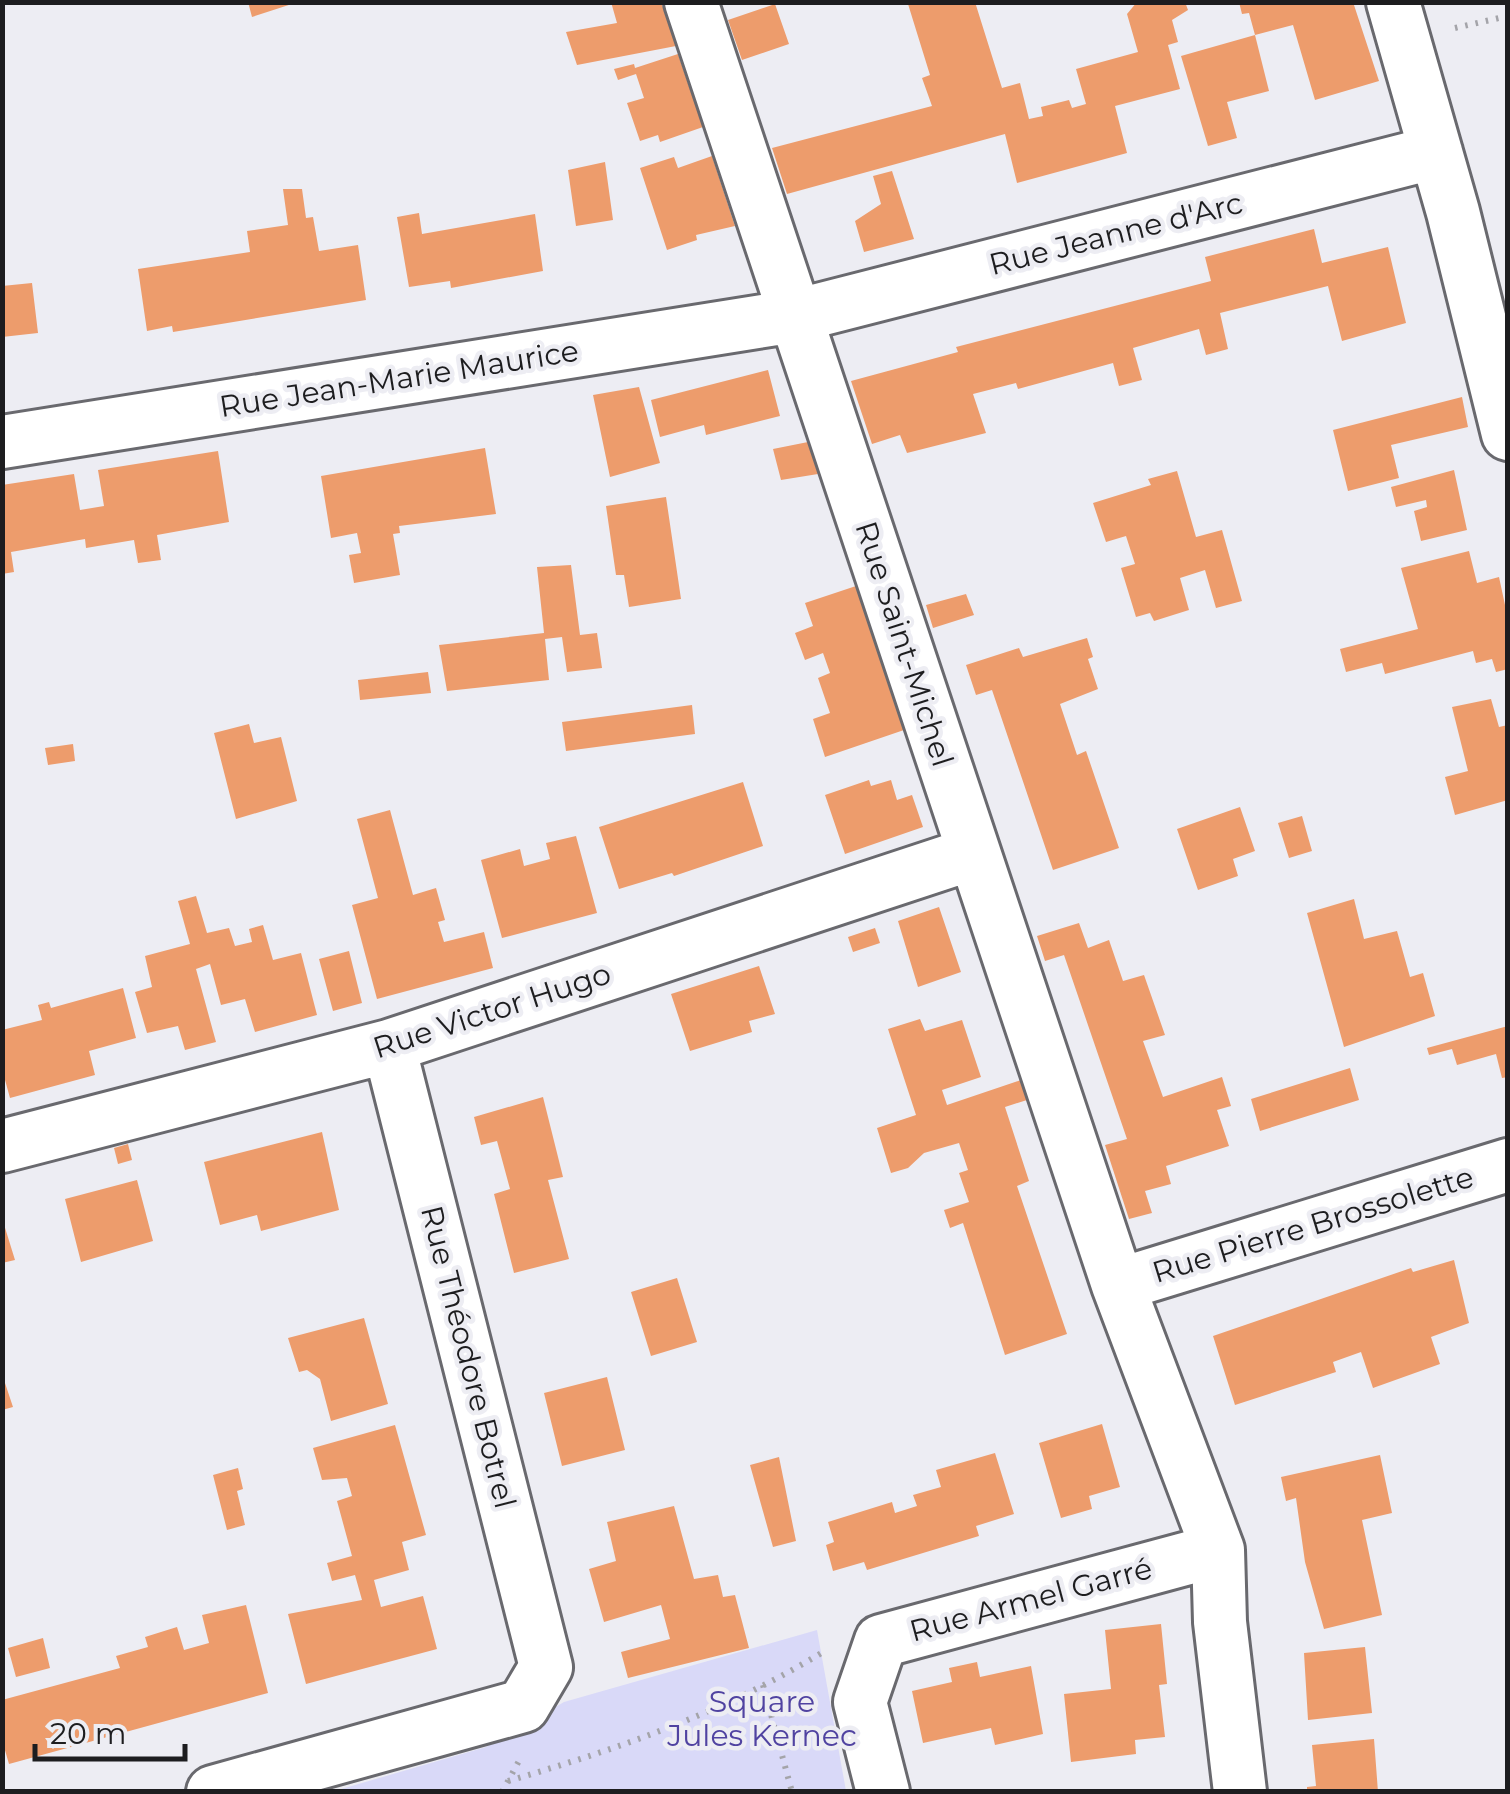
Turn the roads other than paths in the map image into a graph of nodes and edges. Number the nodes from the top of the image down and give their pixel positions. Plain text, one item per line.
1 (691, 2) edge
2 (1393, 2) edge
3 (1436, 152) junction
4 (795, 316) junction
5 (1508, 434) edge
6 (2, 442) edge
7 (974, 853) junction
8 (388, 1046) junction
9 (2, 1146) edge
10 (1508, 1165) edge
11 (1118, 1285) junction
12 (1218, 1550) junction
13 (214, 1792) edge
14 (883, 1792) edge
15 (1240, 1792) edge

1 - 4 street, Rue Saint-Michel
2 - 3 street
3 - 4 street, Rue Jeanne d'Arc
3 - 5 street
4 - 6 street, Rue Jean-Marie Maurice
4 - 7 street, Rue Saint-Michel
7 - 8 street, Rue Victor Hugo
7 - 11 street, Rue Saint-Michel
8 - 9 street, Rue Victor Hugo
8 - 13 street, Rue Théodore Botrel
10 - 11 street, Rue Pierre Brossolette
11 - 12 street, Rue Saint-Michel
12 - 14 street, Rue Armel Garré
12 - 15 street, Rue Saint-Michel

